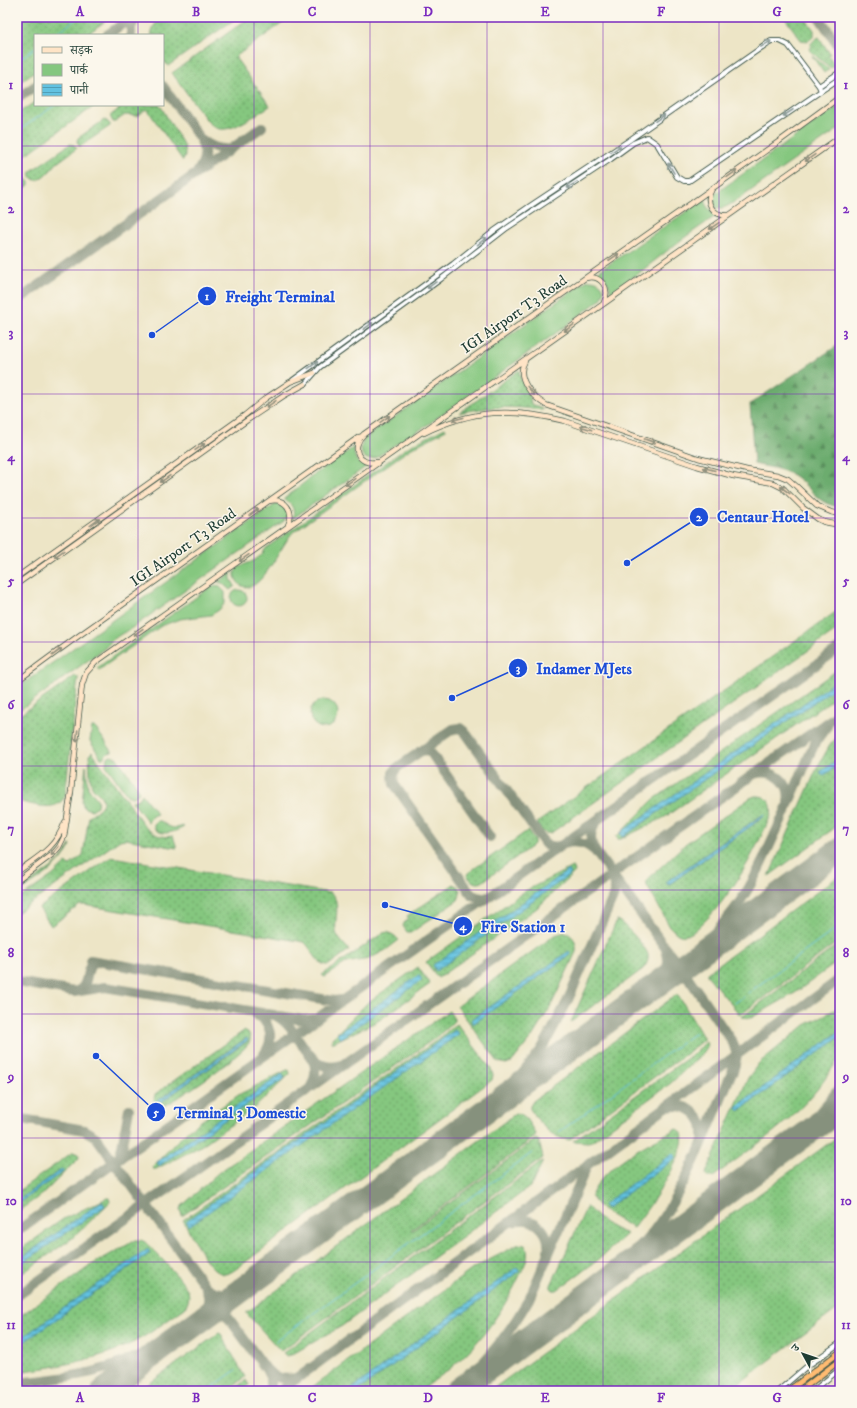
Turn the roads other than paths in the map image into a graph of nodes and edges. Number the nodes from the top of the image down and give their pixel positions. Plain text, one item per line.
1 (840, 72) edge
2 (840, 78) edge
3 (820, 89) junction
4 (840, 97) edge
5 (840, 137) edge
6 (715, 186) junction
7 (734, 212) junction
8 (582, 280) junction
9 (601, 306) junction
10 (528, 357) junction
11 (314, 373) junction
12 (290, 382) junction
13 (305, 384) joint
14 (364, 434) junction
15 (412, 439) junction
16 (382, 460) junction
17 (266, 503) junction
18 (840, 514) edge
19 (840, 525) edge
20 (284, 529) junction
21 (17, 577) edge
22 (17, 584) edge
23 (17, 681) edge
24 (68, 815) junction
25 (17, 872) edge
26 (17, 881) edge
27 (840, 1343) edge
28 (840, 1352) edge
29 (840, 1360) edge
30 (840, 1369) edge
31 (778, 1391) edge
32 (788, 1391) edge
33 (800, 1391) edge
34 (814, 1391) edge

1 - 3 street
2 - 3 street
3 -> 11 street
12 -> 3 street
6 -> 4 main road, IGI Airport T3 Road
5 -> 7 main road
6 - 7 main road
8 -> 6 main road, IGI Airport T3 Road
7 -> 9 main road
8 - 9 main road
14 -> 8 main road, IGI Airport T3 Road
9 -> 10 main road
10 - 15 main road
10 -> 18 main road
11 - 12 main road
11 - 13 street
21 -> 12 main road
13 -> 22 main road
14 - 16 main road
14 - 17 main road, IGI Airport T3 Road
15 - 16 main road
19 -> 15 main road
16 -> 20 main road
17 - 20 main road
23 -> 17 main road, IGI Airport T3 Road
20 -> 24 main road
24 - 25 main road
24 -> 26 main road
27 - 31 street
28 - 32 highway
29 - 33 highway
30 - 34 street

